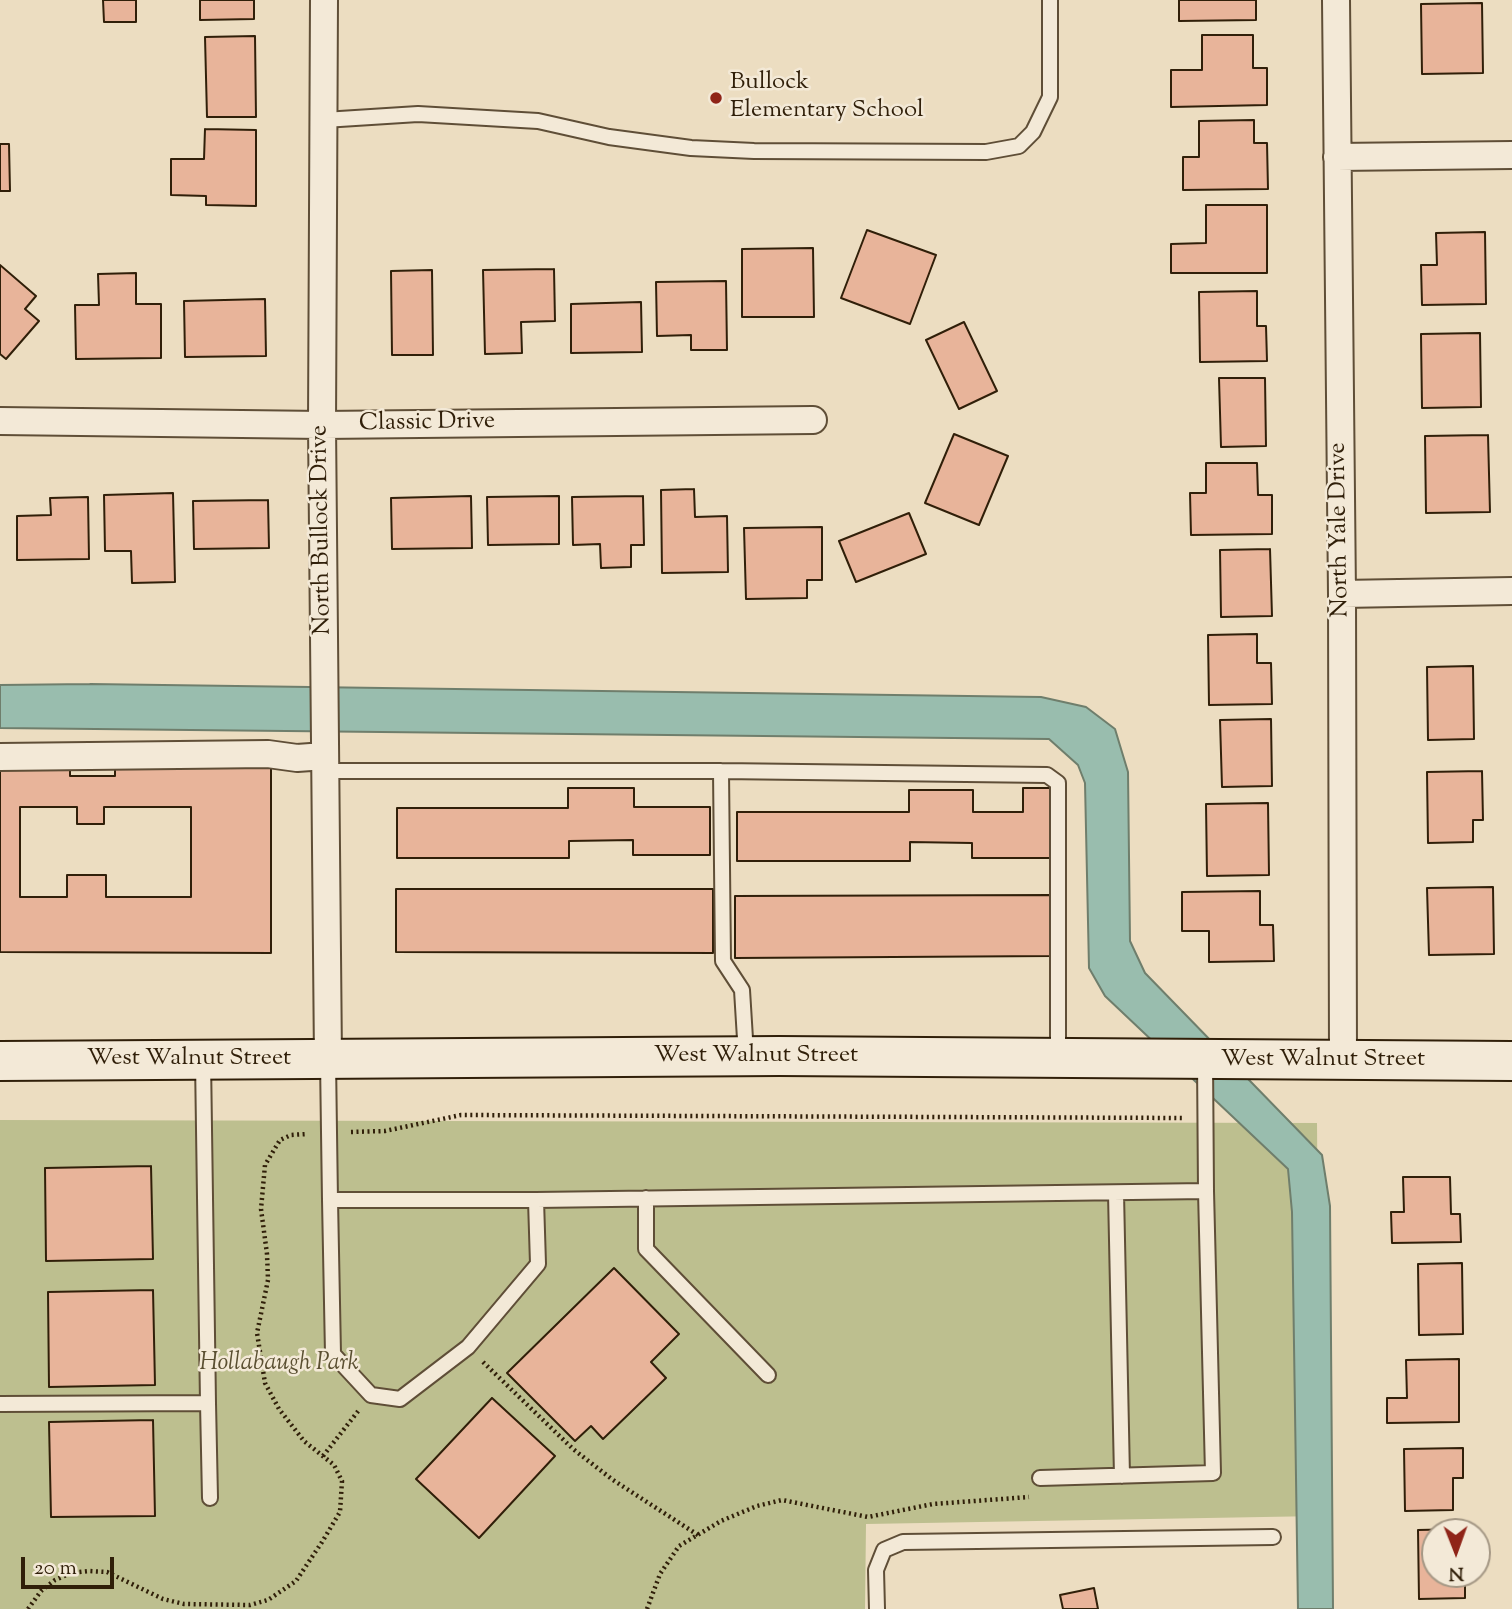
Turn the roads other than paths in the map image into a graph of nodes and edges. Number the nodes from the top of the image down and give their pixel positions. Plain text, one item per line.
1 (324, 0) edge
2 (1050, 0) edge
3 (1335, 0) edge
4 (324, 120) junction
5 (1512, 155) edge
6 (1337, 157) junction
7 (813, 420) dead end
8 (0, 421) edge
9 (322, 425) junction
10 (1512, 591) edge
11 (1342, 594) junction
12 (0, 757) edge
13 (325, 758) junction
14 (722, 771) junction
15 (746, 1056) junction
16 (1058, 1058) junction
17 (328, 1059) junction
18 (202, 1060) junction
19 (1205, 1060) junction
20 (1343, 1060) junction
21 (0, 1061) edge
22 (1512, 1061) edge
23 (1206, 1191) junction
24 (1116, 1193) junction
25 (646, 1198) junction
26 (330, 1200) junction
27 (536, 1200) junction
28 (768, 1376) dead end
29 (208, 1403) junction
30 (0, 1404) edge
31 (1122, 1476) junction
32 (1040, 1478) dead end
33 (210, 1498) dead end
34 (1273, 1537) dead end
35 (877, 1609) edge

1 - 4 street, North Bullock Drive
2 - 4 lane
3 - 6 street, North Yale Drive
4 - 9 street, North Bullock Drive
5 - 6 street
6 - 11 street, North Yale Drive
7 - 9 street, Classic Drive
8 - 9 street, Classic Drive
9 - 13 street, North Bullock Drive
10 - 11 street
11 - 20 street, North Yale Drive
12 - 13 street
13 - 14 lane
13 - 17 street, North Bullock Drive
14 - 15 lane
14 - 16 lane
15 - 16 main road, West Walnut Street
15 - 17 main road, West Walnut Street
16 - 19 main road, West Walnut Street
17 - 18 main road, West Walnut Street
17 - 26 lane
18 - 21 main road, West Walnut Street
18 - 29 lane
19 - 20 main road, West Walnut Street
19 - 23 lane
20 - 22 main road, West Walnut Street
23 - 24 lane
23 - 31 lane
24 - 25 lane
24 - 31 lane
25 - 27 lane
25 - 28 lane
26 - 27 lane
26 - 27 lane
29 - 30 lane
29 - 33 lane
31 - 32 lane
34 - 35 lane

